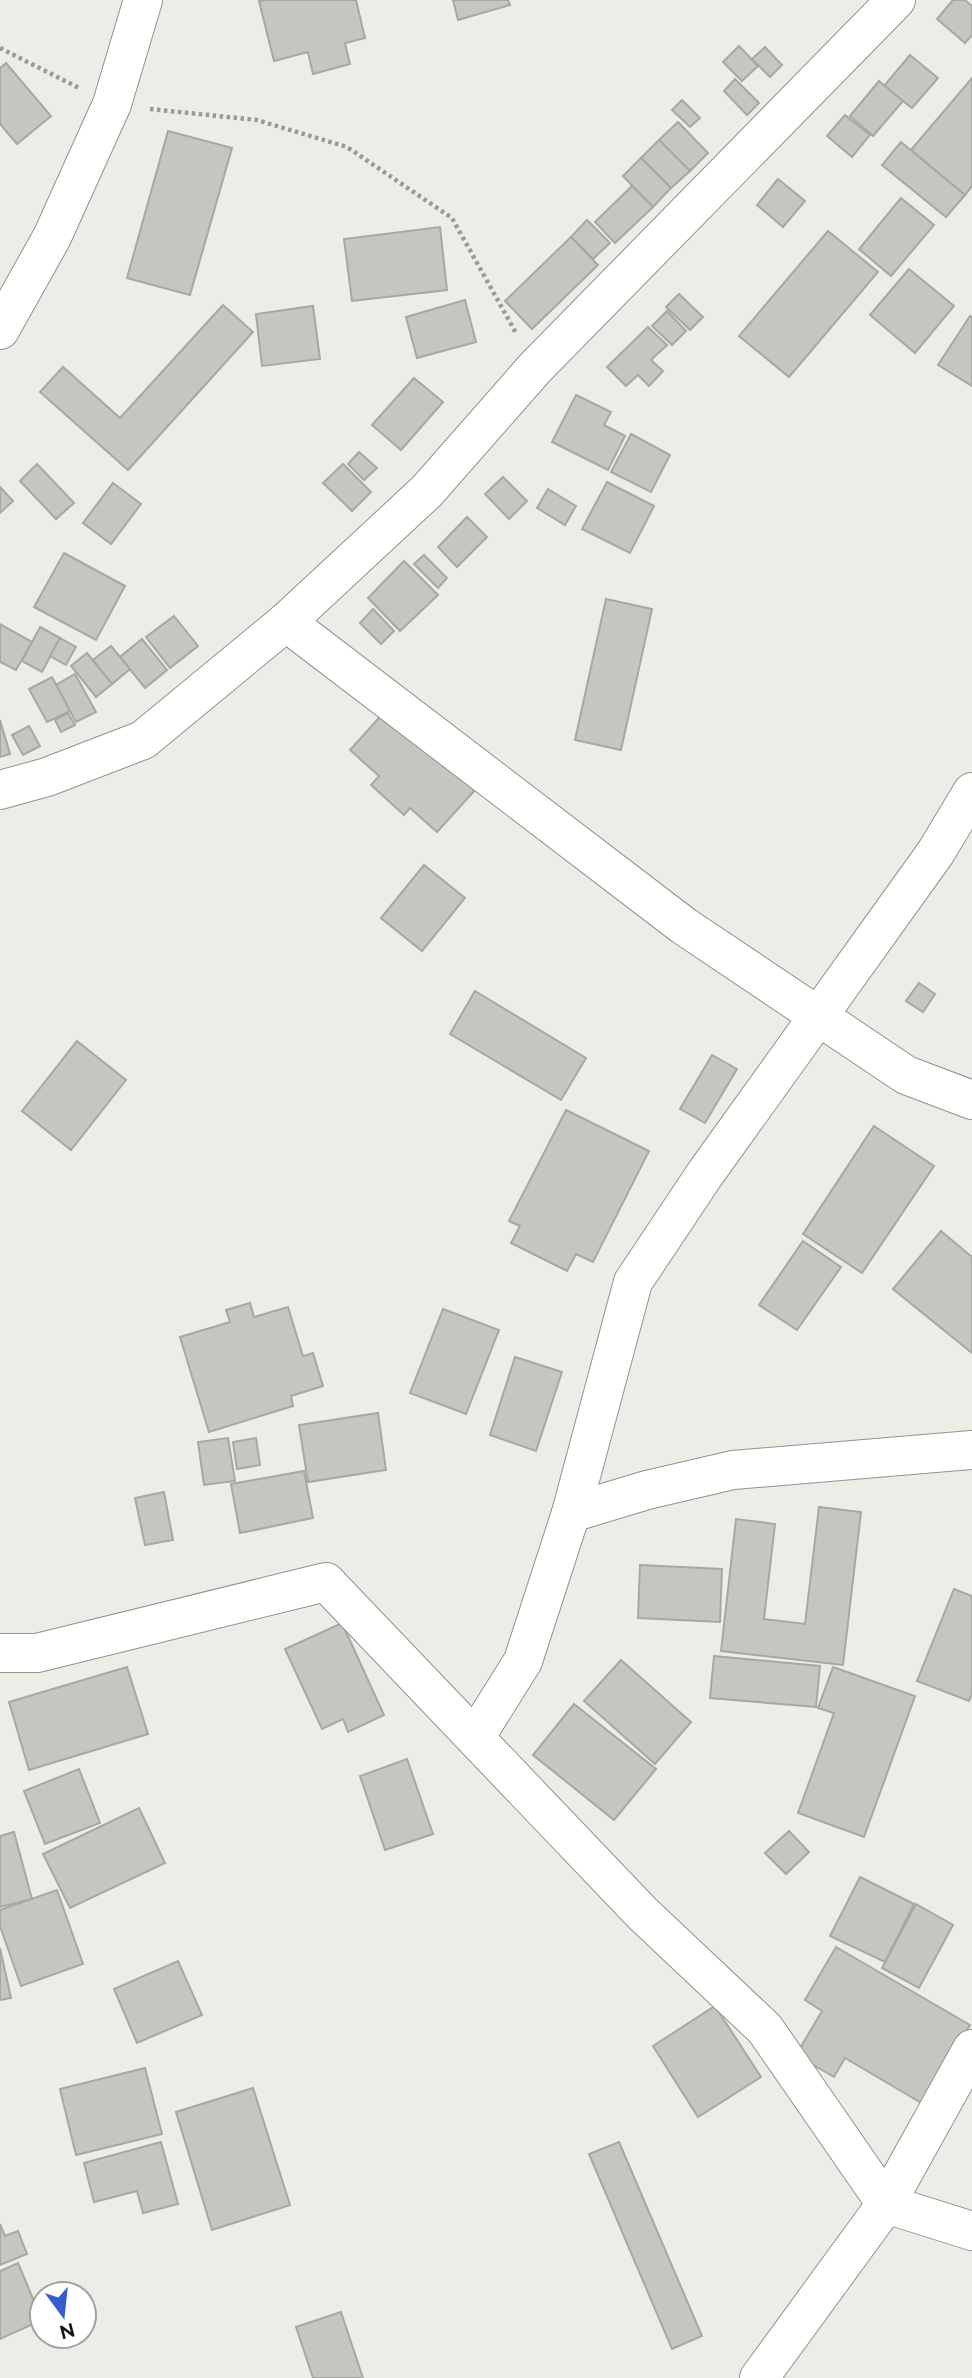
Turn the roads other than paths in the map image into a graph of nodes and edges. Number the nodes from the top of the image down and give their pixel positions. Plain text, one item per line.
1 (143, 0) edge
2 (897, 0) edge
3 (0, 330) edge
4 (286, 622) junction
5 (0, 790) edge
6 (972, 792) edge
7 (820, 1017) junction
8 (972, 1100) edge
9 (972, 1450) edge
10 (571, 1513) junction
11 (0, 1653) edge
12 (476, 1737) junction
13 (972, 2049) edge
14 (886, 2204) junction
15 (972, 2231) edge
16 (758, 2378) edge

1 - 3 street
2 - 4 street
4 - 5 street
4 - 7 street
6 - 7 street
7 - 8 street
7 - 10 street
9 - 10 street
10 - 12 street
11 - 12 street
12 - 14 street
13 - 14 street
14 - 15 street
14 - 16 street

